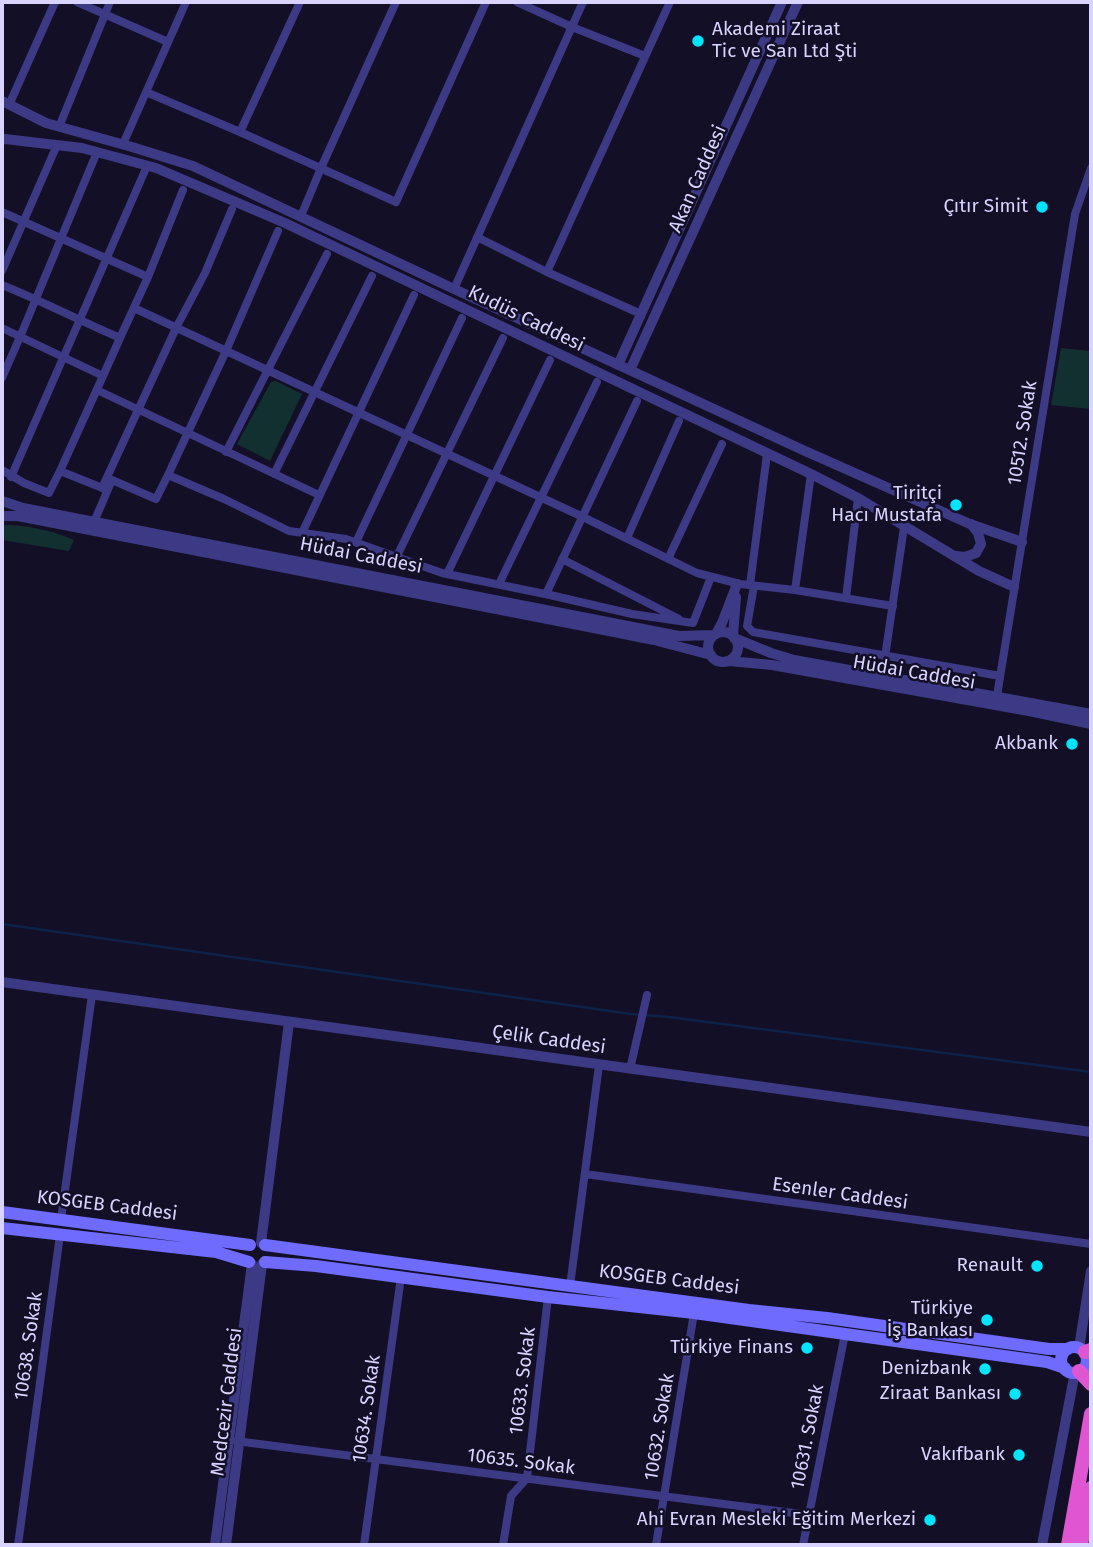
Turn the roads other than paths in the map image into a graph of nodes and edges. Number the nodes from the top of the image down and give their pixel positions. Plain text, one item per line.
1 (55, 2) edge
2 (77, 2) edge
3 (110, 2) edge
4 (187, 2) edge
5 (300, 2) edge
6 (396, 2) edge
7 (486, 2) edge
8 (517, 2) edge
9 (583, 2) edge
10 (670, 2) edge
11 (782, 2) edge
12 (798, 2) edge
13 (104, 14) junction
14 (572, 27) junction
15 (168, 42) junction
16 (645, 56) junction
17 (146, 92) junction
18 (5, 103) edge
19 (59, 127) junction
20 (240, 132) junction
21 (3, 141) edge
22 (123, 144) junction
23 (57, 145) junction
24 (97, 152) junction
25 (147, 166) junction
26 (321, 168) junction
27 (1091, 168) edge
28 (183, 190) dead end
29 (232, 209) dead end
30 (2, 212) edge
31 (301, 216) junction
32 (23, 222) junction
33 (278, 231) dead end
34 (477, 237) junction
35 (61, 239) junction
36 (327, 254) dead end
37 (107, 259) junction
38 (2, 271) edge
39 (547, 272) junction
40 (372, 276) dead end
41 (148, 277) junction
42 (2, 285) edge
43 (454, 289) junction
44 (414, 295) dead end
45 (36, 299) junction
46 (134, 308) junction
47 (641, 314) junction
48 (462, 318) dead end
49 (80, 321) junction
50 (2, 328) edge
51 (176, 328) junction
52 (20, 337) junction
53 (120, 338) junction
54 (503, 338) dead end
55 (226, 351) junction
56 (64, 358) junction
57 (550, 360) dead end
58 (618, 365) junction
59 (630, 370) junction
60 (268, 371) junction
61 (103, 376) junction
62 (2, 378) edge
63 (597, 382) dead end
64 (97, 390) junction
65 (316, 393) junction
66 (637, 401) dead end
67 (138, 410) junction
68 (358, 413) junction
69 (679, 421) dead end
70 (187, 434) junction
71 (407, 435) junction
72 (722, 444) dead end
73 (226, 452) junction
74 (447, 454) junction
75 (766, 454) junction
76 (2, 470) edge
77 (60, 471) junction
78 (274, 474) junction
79 (811, 474) junction
80 (169, 475) junction
81 (494, 475) junction
82 (12, 477) junction
83 (105, 489) junction
84 (320, 495) junction
85 (541, 497) junction
86 (858, 498) junction
87 (2, 501) edge
88 (2, 516) edge
89 (583, 517) junction
90 (94, 522) junction
91 (971, 524) junction
92 (904, 527) junction
93 (302, 534) junction
94 (627, 538) junction
95 (356, 542) junction
96 (1022, 542) junction
97 (953, 555) junction
98 (397, 556) junction
99 (562, 559) junction
100 (668, 559) junction
101 (447, 573) junction
102 (711, 577) junction
103 (499, 584) junction
104 (737, 584) junction
105 (752, 586) junction
106 (1014, 587) junction
107 (795, 590) junction
108 (546, 594) junction
109 (846, 598) junction
110 (893, 606) junction
111 (688, 623) junction
112 (715, 634) junction
113 (734, 637) junction
114 (710, 655) junction
115 (885, 657) junction
116 (729, 661) junction
117 (1000, 676) junction
118 (996, 701) junction
119 (1091, 714) edge
120 (1091, 724) edge
121 (2, 982) edge
122 (92, 995) junction
123 (647, 995) dead end
124 (289, 1022) junction
125 (599, 1065) junction
126 (630, 1069) junction
127 (1091, 1132) edge
128 (585, 1174) junction
129 (2, 1212) edge
130 (61, 1219) junction
131 (2, 1228) edge
132 (60, 1235) junction
133 (259, 1244) junction
134 (1091, 1244) edge
135 (257, 1263) junction
136 (1091, 1271) edge
137 (401, 1277) junction
138 (570, 1286) junction
139 (548, 1297) junction
140 (694, 1313) junction
141 (845, 1334) junction
142 (1081, 1350) edge
143 (1073, 1371) junction
144 (1091, 1384) edge
145 (1091, 1414) edge
146 (234, 1440) junction
147 (376, 1459) junction
148 (527, 1478) junction
149 (1091, 1489) edge
150 (665, 1496) junction
151 (809, 1515) junction
152 (18, 1545) edge
153 (215, 1545) edge
154 (226, 1545) edge
155 (364, 1545) edge
156 (503, 1545) edge
157 (656, 1545) edge
158 (803, 1545) edge
159 (1042, 1545) edge
160 (1068, 1545) edge
161 (1074, 1545) edge
162 (1081, 1545) edge

1 - 18 street
2 - 13 street
3 - 13 street
4 - 15 street
5 - 20 street
6 - 26 street
7 - 26 street
8 - 14 street
9 - 14 street
10 - 16 street
11 - 47 street, Akan Caddesi
12 - 59 street, Akan Caddesi
13 - 15 street
13 - 19 street
14 - 16 street
14 - 34 street
15 - 17 street
16 - 39 street
17 - 20 street
17 - 22 street
18 - 19 street, Kudüs Caddesi
19 - 22 street, Kudüs Caddesi
20 - 26 street
21 - 23 street, Kudüs Caddesi
22 - 31 street, Kudüs Caddesi
23 - 24 street, Kudüs Caddesi
23 - 32 street
24 - 25 street, Kudüs Caddesi
24 - 35 street
25 - 37 street
25 - 75 street, Kudüs Caddesi
26 - 31 street
27 - 96 street, 10512. Sokak
28 - 41 street
29 - 51 street
30 - 32 street
31 - 43 street, Kudüs Caddesi
32 - 35 street
32 - 38 street
33 - 55 street
34 - 39 street
34 - 43 street
35 - 37 street
35 - 45 street
36 - 60 street
37 - 41 street
37 - 49 street
39 - 47 street
40 - 65 street
41 - 46 street
42 - 45 street
43 - 58 street, Kudüs Caddesi
44 - 68 street
45 - 49 street
45 - 52 street
46 - 51 street
46 - 53 street
47 - 58 street, Akan Caddesi
48 - 71 street
49 - 53 street
49 - 56 street
50 - 52 street
51 - 55 street
51 - 67 street
52 - 56 street
52 - 62 street
53 - 61 street
54 - 74 street
55 - 60 street
55 - 70 street
56 - 61 street
56 - 82 street
57 - 81 street
58 - 59 street, Kudüs Caddesi
59 - 91 street, Kudüs Caddesi
60 - 65 street
60 - 73 street
61 - 64 street
63 - 85 street
64 - 67 street
64 - 77 street
65 - 68 street
65 - 78 street
66 - 89 street
67 - 70 street
67 - 83 street
68 - 71 street
68 - 84 street
69 - 94 street
70 - 73 street
70 - 80 street
71 - 74 street
71 - 95 street
72 - 100 street
73 - 78 street
74 - 81 street
74 - 98 street
75 - 79 street, Kudüs Caddesi
75 - 105 street
76 - 82 street
77 - 82 street
77 - 83 street
78 - 84 street
79 - 86 street, Kudüs Caddesi
79 - 107 street
80 - 83 street
80 - 93 street
81 - 85 street
81 - 101 street
83 - 90 street
84 - 93 street
85 - 89 street
85 - 103 street
86 - 92 street, Kudüs Caddesi
86 - 109 street
87 - 90 street, Hüdai Caddesi
88 - 114 street, Hüdai Caddesi
89 - 94 street
89 - 99 street
90 - 112 street, Hüdai Caddesi
91 - 96 street, Kudüs Caddesi
91 - 97 street
92 - 97 street, Kudüs Caddesi
92 - 110 street
93 - 95 street
94 - 100 street
95 - 98 street
96 - 106 street, 10512. Sokak
97 - 106 street, Kudüs Caddesi
98 - 101 street
99 - 108 street
99 - 111 street
100 - 102 street
101 - 103 street
102 - 104 street
102 - 111 street
103 - 108 street
104 - 105 street
104 - 112 street
104 - 113 street
105 - 107 street
105 - 115 street
106 - 117 street, 10512. Sokak
107 - 109 street
108 - 111 street
109 - 110 street
110 - 115 street
112 - 113 street
112 - 114 street
113 - 116 street
113 - 118 street, Hüdai Caddesi
114 - 116 street
115 - 117 street
116 - 118 street, Hüdai Caddesi
117 - 118 street, 10512. Sokak
118 - 119 street, Hüdai Caddesi
118 - 120 street, Hüdai Caddesi
121 - 122 street, Çelik Caddesi
122 - 124 street, Çelik Caddesi
122 - 130 street
123 - 126 street
124 - 125 street, Çelik Caddesi
124 - 133 street
125 - 126 street, Çelik Caddesi
125 - 128 street
126 - 127 street, Çelik Caddesi
128 - 134 street, Esenler Caddesi
128 - 138 street
129 - 130 main road, KOSGEB Caddesi
130 - 133 main road, KOSGEB Caddesi
131 - 132 main road, KOSGEB Caddesi
132 - 135 main road, KOSGEB Caddesi
132 - 152 street, 10638. Sokak
133 - 135 main road
133 - 135 main road
133 - 138 main road, KOSGEB Caddesi
135 - 137 main road, KOSGEB Caddesi
135 - 146 street, Medcezir Caddesi
136 - 142 street
137 - 139 main road, KOSGEB Caddesi
137 - 147 street, 10634. Sokak
138 - 142 main road, KOSGEB Caddesi
139 - 140 main road, KOSGEB Caddesi
139 - 148 street, 10633. Sokak
140 - 141 main road, KOSGEB Caddesi
140 - 150 street, 10632. Sokak
141 - 143 main road, KOSGEB Caddesi
141 - 151 street, 10631. Sokak
142 - 143 main road
142 - 143 main road
143 - 144 highway
143 - 159 street
145 - 160 highway
146 - 147 street, 10635. Sokak
146 - 153 street, Medcezir Caddesi
146 - 154 street, Medcezir Caddesi
147 - 148 street, 10635. Sokak
147 - 155 street, 10634. Sokak
148 - 150 street, 10635. Sokak
148 - 156 street, 10633. Sokak
149 - 161 highway
149 - 162 highway
150 - 151 street, 10635. Sokak
150 - 157 street, 10632. Sokak
151 - 158 street, 10631. Sokak

